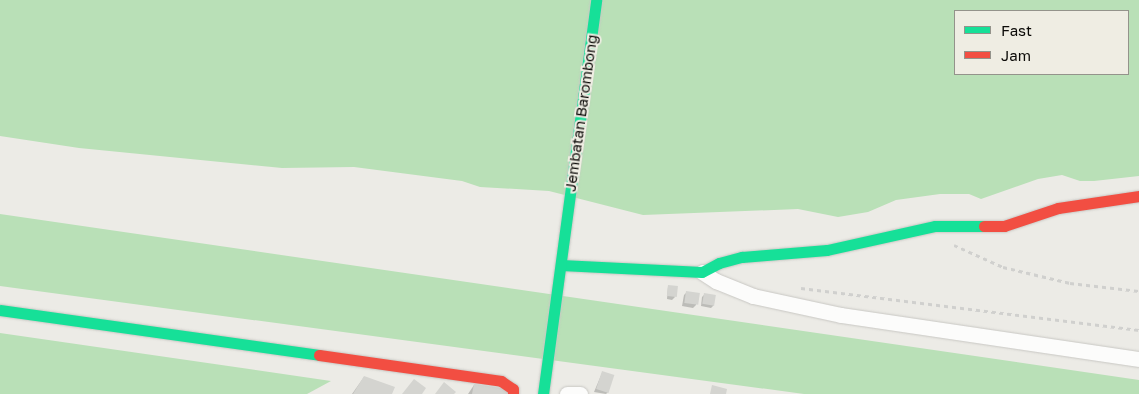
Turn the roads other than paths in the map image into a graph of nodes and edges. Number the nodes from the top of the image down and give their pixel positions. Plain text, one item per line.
1 (596, 0) edge
2 (1139, 196) edge
3 (561, 265) junction
4 (702, 272) junction
5 (0, 310) edge
6 (1139, 359) edge
7 (513, 394) edge
8 (543, 394) edge
9 (567, 394) edge
10 (580, 394) edge

1 - 3 street, Jembatan Barombong
2 - 4 street
3 - 4 street
3 - 8 street, Jembatan Barombong
4 - 6 street
5 - 7 street
9 - 10 street

